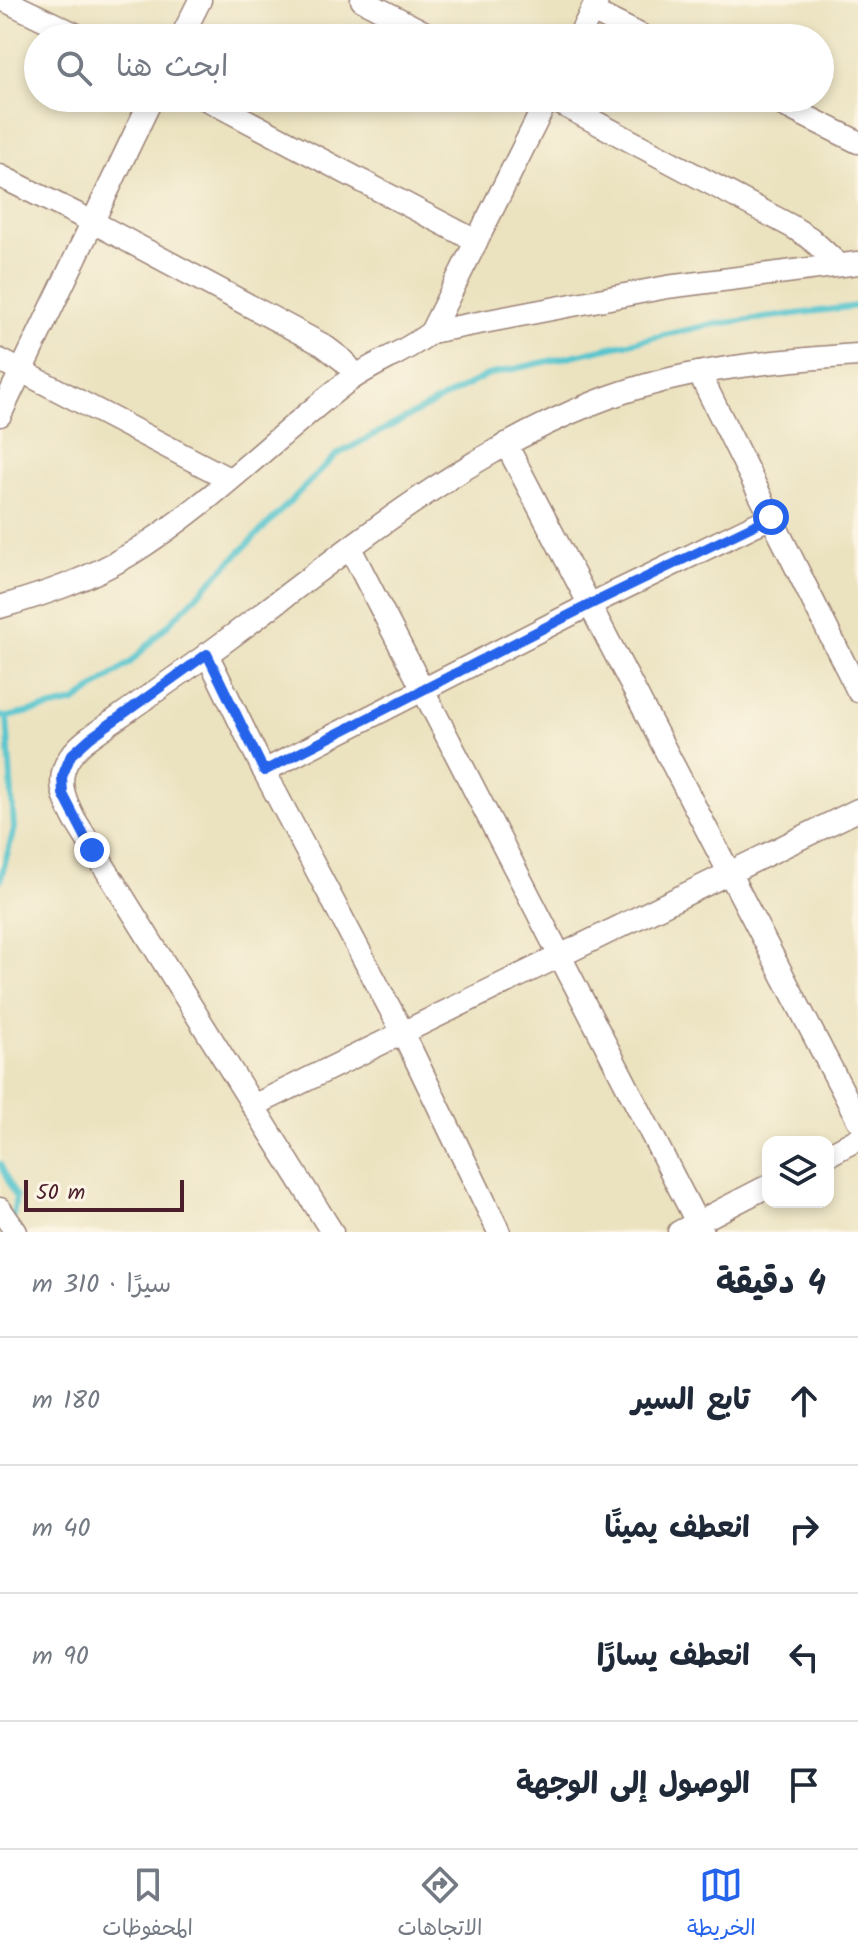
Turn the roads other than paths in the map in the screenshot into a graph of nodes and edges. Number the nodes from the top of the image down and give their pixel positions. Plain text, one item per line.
1 (4, 0) edge
2 (200, 0) edge
3 (362, 0) edge
4 (594, 6) edge
5 (54, 24) edge
6 (188, 24) edge
7 (408, 24) edge
8 (585, 24) edge
9 (623, 24) edge
10 (145, 112) edge
11 (231, 112) edge
12 (542, 112) edge
13 (575, 112) edge
14 (797, 112) edge
15 (858, 142) edge
16 (0, 176) edge
17 (91, 221) junction
18 (476, 241) junction
19 (848, 264) edge
20 (431, 332) junction
21 (858, 355) edge
22 (10, 365) edge
23 (699, 373) junction
24 (355, 375) junction
25 (0, 415) edge
26 (506, 444) junction
27 (229, 479) junction
28 (771, 517) junction
29 (350, 548) junction
30 (591, 604) junction
31 (0, 607) edge
32 (207, 654) junction
33 (423, 690) junction
34 (858, 691) edge
35 (264, 771) junction
36 (858, 810) edge
37 (730, 873) junction
38 (561, 957) junction
39 (403, 1033) junction
40 (253, 1106) junction
41 (858, 1120) edge
42 (858, 1139) edge
43 (834, 1152) edge
44 (762, 1189) edge
45 (0, 1209) edge
46 (693, 1229) edge
47 (16, 1232) edge
48 (332, 1232) edge
49 (499, 1232) edge

1 - 5 street
2 - 6 street
3 - 7 street
4 - 8 street
4 - 9 street
10 - 17 street
11 - 18 street
12 - 18 street
13 - 19 street
14 - 15 street
16 - 17 street
17 - 22 street
17 - 24 street
18 - 20 street
19 - 20 street
20 - 24 street
21 - 23 street
22 - 25 street
22 - 27 street
23 - 26 street
23 - 28 street
24 - 27 street
26 - 29 street
26 - 30 street
27 - 31 street
28 - 30 street
28 - 34 street
29 - 32 street
29 - 33 street
30 - 33 street
30 - 37 street
32 - 35 street
32 - 40 street
33 - 35 street
33 - 38 street
35 - 39 street
36 - 37 street
37 - 38 street
37 - 41 street
38 - 39 street
38 - 46 street
39 - 40 street
39 - 49 street
40 - 48 street
42 - 43 street
44 - 46 street
45 - 47 street

